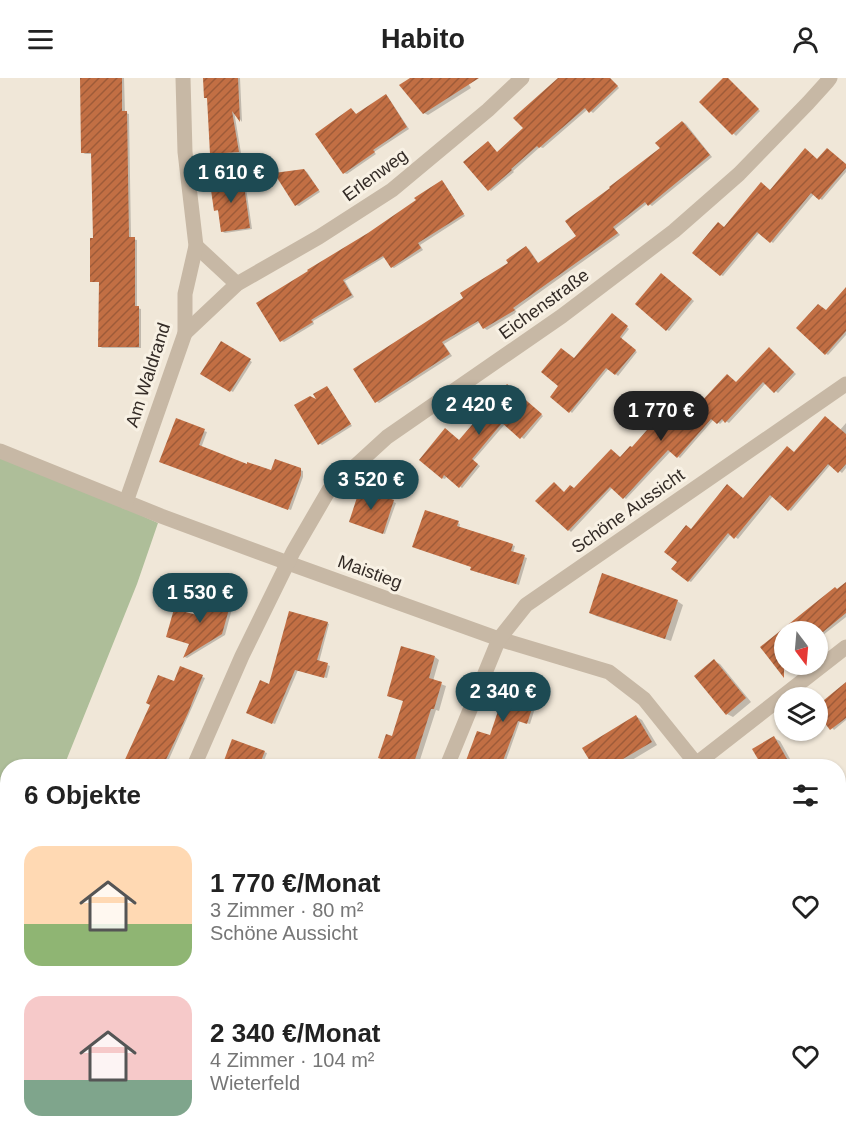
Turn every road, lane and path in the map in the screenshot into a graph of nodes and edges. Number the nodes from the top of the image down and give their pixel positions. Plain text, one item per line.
1 (183, 78) edge
2 (522, 78) edge
3 (830, 78) edge
4 (196, 246) junction
5 (237, 284) junction
6 (185, 333) junction
7 (846, 384) edge
8 (0, 451) edge
9 (126, 502) junction
10 (288, 563) junction
11 (499, 639) junction
12 (846, 647) edge
13 (197, 759) edge
14 (450, 759) edge
15 (692, 759) edge
16 (705, 759) edge

1 - 4 street, Am Waldrand
2 - 5 street, Erlenweg
3 - 10 street, Eichenstraße
4 - 5 street
4 - 6 street, Am Waldrand
5 - 6 street, Erlenweg
6 - 9 street, Am Waldrand
7 - 11 street, Schöne Aussicht
8 - 9 street, Maistieg
9 - 10 street, Maistieg
10 - 11 street, Maistieg
10 - 13 street, Eichenstraße
11 - 14 street, Schöne Aussicht
11 - 15 street, Maistieg
12 - 16 street

